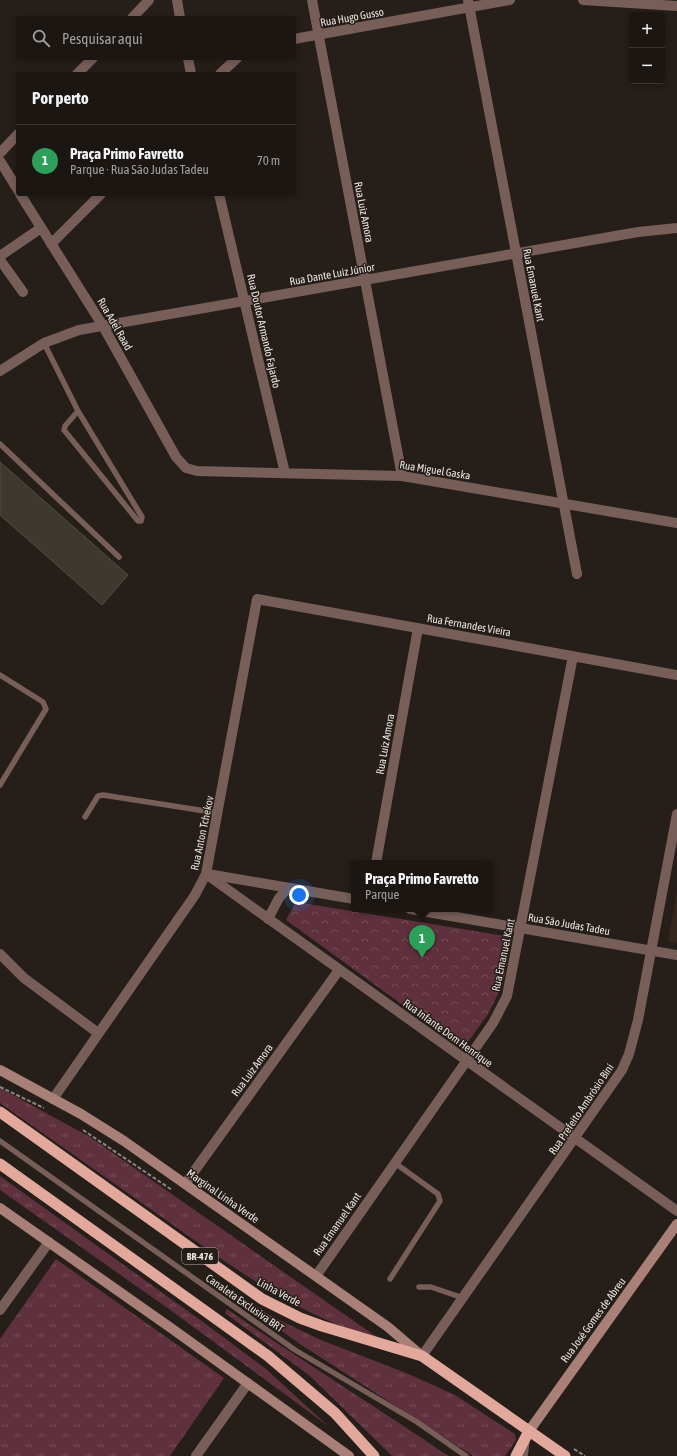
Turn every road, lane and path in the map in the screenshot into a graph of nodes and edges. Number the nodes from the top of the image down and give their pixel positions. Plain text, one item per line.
1 (149, 0) edge
2 (177, 0) edge
3 (312, 0) edge
4 (510, 0) edge
5 (583, 0) edge
6 (622, 2) edge
7 (469, 4) edge
8 (677, 6) edge
9 (134, 16) edge
10 (180, 16) edge
11 (318, 35) junction
12 (296, 40) edge
13 (91, 60) edge
14 (188, 60) edge
15 (234, 60) edge
16 (79, 72) edge
17 (191, 72) edge
18 (222, 72) edge
19 (16, 136) edge
20 (0, 153) edge
21 (0, 161) edge
22 (16, 187) edge
23 (21, 196) edge
24 (99, 196) edge
25 (219, 196) edge
26 (41, 228) junction
27 (677, 228) edge
28 (51, 244) junction
29 (516, 254) junction
30 (0, 256) edge
31 (0, 260) edge
32 (365, 280) junction
33 (23, 292) dead end
34 (245, 301) junction
35 (103, 326) junction
36 (44, 343) junction
37 (0, 371) edge
38 (78, 411) junction
39 (0, 444) edge
40 (186, 468) joint
41 (285, 473) junction
42 (402, 476) junction
43 (563, 504) junction
44 (677, 523) edge
45 (119, 557) dead end
46 (577, 574) dead end
47 (257, 599) joint
48 (418, 628) junction
49 (573, 656) junction
50 (0, 675) edge
51 (677, 675) edge
52 (0, 785) edge
53 (219, 813) junction
54 (677, 814) edge
55 (85, 817) dead end
56 (377, 860) edge
57 (206, 874) junction
58 (288, 888) junction
59 (351, 898) edge
60 (428, 912) edge
61 (268, 919) junction
62 (522, 928) junction
63 (652, 950) junction
64 (0, 954) edge
65 (677, 955) edge
66 (339, 970) junction
67 (98, 1033) junction
68 (466, 1061) junction
69 (0, 1070) edge
70 (0, 1087) edge
71 (53, 1099) junction
72 (51, 1111) dead end
73 (0, 1112) edge
74 (78, 1127) dead end
75 (576, 1139) junction
76 (0, 1141) edge
77 (395, 1162) junction
78 (0, 1164) edge
79 (185, 1184) junction
80 (178, 1194) dead end
81 (0, 1208) edge
82 (677, 1211) edge
83 (677, 1224) edge
84 (49, 1242) junction
85 (316, 1276) junction
86 (390, 1279) dead end
87 (419, 1287) dead end
88 (463, 1298) junction
89 (0, 1310) edge
90 (422, 1356) junction
91 (248, 1383) junction
92 (529, 1431) junction
93 (196, 1456) edge
94 (349, 1456) edge
95 (374, 1456) edge
96 (466, 1456) edge
97 (516, 1456) edge
98 (525, 1456) edge
99 (565, 1456) edge

1 - 9 street
2 - 10 street
3 - 11 street, Rua Luiz Amora
4 - 7 street, Rua Hugo Gusso
5 - 6 street
6 - 8 street
7 - 11 street, Rua Hugo Gusso
7 - 29 street, Rua Emanuel Kant
11 - 12 street, Rua Hugo Gusso
11 - 32 street, Rua Luiz Amora
13 - 16 street
14 - 17 street
15 - 18 street
19 - 20 street
21 - 22 street
23 - 26 street, Rua Adel Raad
24 - 28 street
25 - 34 street, Rua Doutor Armando Fajardo
26 - 28 street, Rua Adel Raad
26 - 30 street
27 - 29 street, Rua Dante Luiz Júnior
28 - 35 street, Rua Adel Raad
29 - 32 street, Rua Dante Luiz Júnior
29 - 43 street, Rua Emanuel Kant
31 - 33 street
32 - 34 street, Rua Dante Luiz Júnior
32 - 42 street, Rua Luiz Amora
34 - 35 street, Rua Dante Luiz Júnior
34 - 41 street, Rua Doutor Armando Fajardo
35 - 36 street, Rua Dante Luiz Júnior
35 - 40 street, Rua Adel Raad
36 - 37 street, Rua Dante Luiz Júnior
36 - 38 lane
38 - 38 lane
39 - 45 lane
40 - 41 street, Rua Miguel Gaska
41 - 42 street, Rua Miguel Gaska
42 - 43 street, Rua Miguel Gaska
43 - 44 street, Rua Miguel Gaska
43 - 46 street, Rua Emanuel Kant
47 - 48 street, Rua Fernandes Vieira
47 - 53 street, Rua Anton Tchekov
48 - 49 street, Rua Fernandes Vieira
48 - 56 street, Rua Luiz Amora
49 - 51 street, Rua Fernandes Vieira
49 - 62 street, Rua Emanuel Kant
50 - 52 lane
53 - 55 lane
53 - 57 street, Rua Anton Tchekov
54 - 63 street, Rua Prefeito Ambrósio Bini
57 - 58 street
57 - 61 street, Rua Infante Dom Henrique
57 - 67 street, Rua Anton Tchekov
58 - 59 street
58 - 61 street
60 - 62 street, Rua São Judas Tadeu
61 - 66 street, Rua Infante Dom Henrique
62 - 63 street, Rua São Judas Tadeu
62 - 68 street, Rua Emanuel Kant
63 - 65 street, Rua São Judas Tadeu
63 - 75 street, Rua Prefeito Ambrósio Bini
64 - 67 street
66 - 68 street, Rua Infante Dom Henrique
66 - 79 street, Rua Luiz Amora
67 - 71 street, Rua Anton Tchekov
68 - 75 street, Rua Infante Dom Henrique
68 - 77 street, Rua Emanuel Kant
69 - 71 main road, Marginal Linha Verde
70 - 72 path
71 - 79 main road, Marginal Linha Verde
73 - 90 highway, Linha Verde / BR-476
74 - 80 path
75 - 82 street, Rua Infante Dom Henrique
75 - 88 street, Rua Prefeito Ambrósio Bini
76 - 96 lane, Canaleta Exclusiva BRT
77 - 85 street, Rua Emanuel Kant
77 - 86 lane
78 - 95 highway
79 - 85 main road, Marginal Linha Verde
81 - 84 main road
83 - 92 main road, Rua José Gomes de Abreu
84 - 89 street
84 - 91 main road
85 - 90 main road, Marginal Linha Verde
87 - 88 lane
88 - 90 street, Rua Prefeito Ambrósio Bini
90 - 92 highway, Linha Verde / BR-476
91 - 93 street
91 - 94 main road
92 - 97 highway
92 - 98 lane
92 - 99 highway, Linha Verde / BR-476

